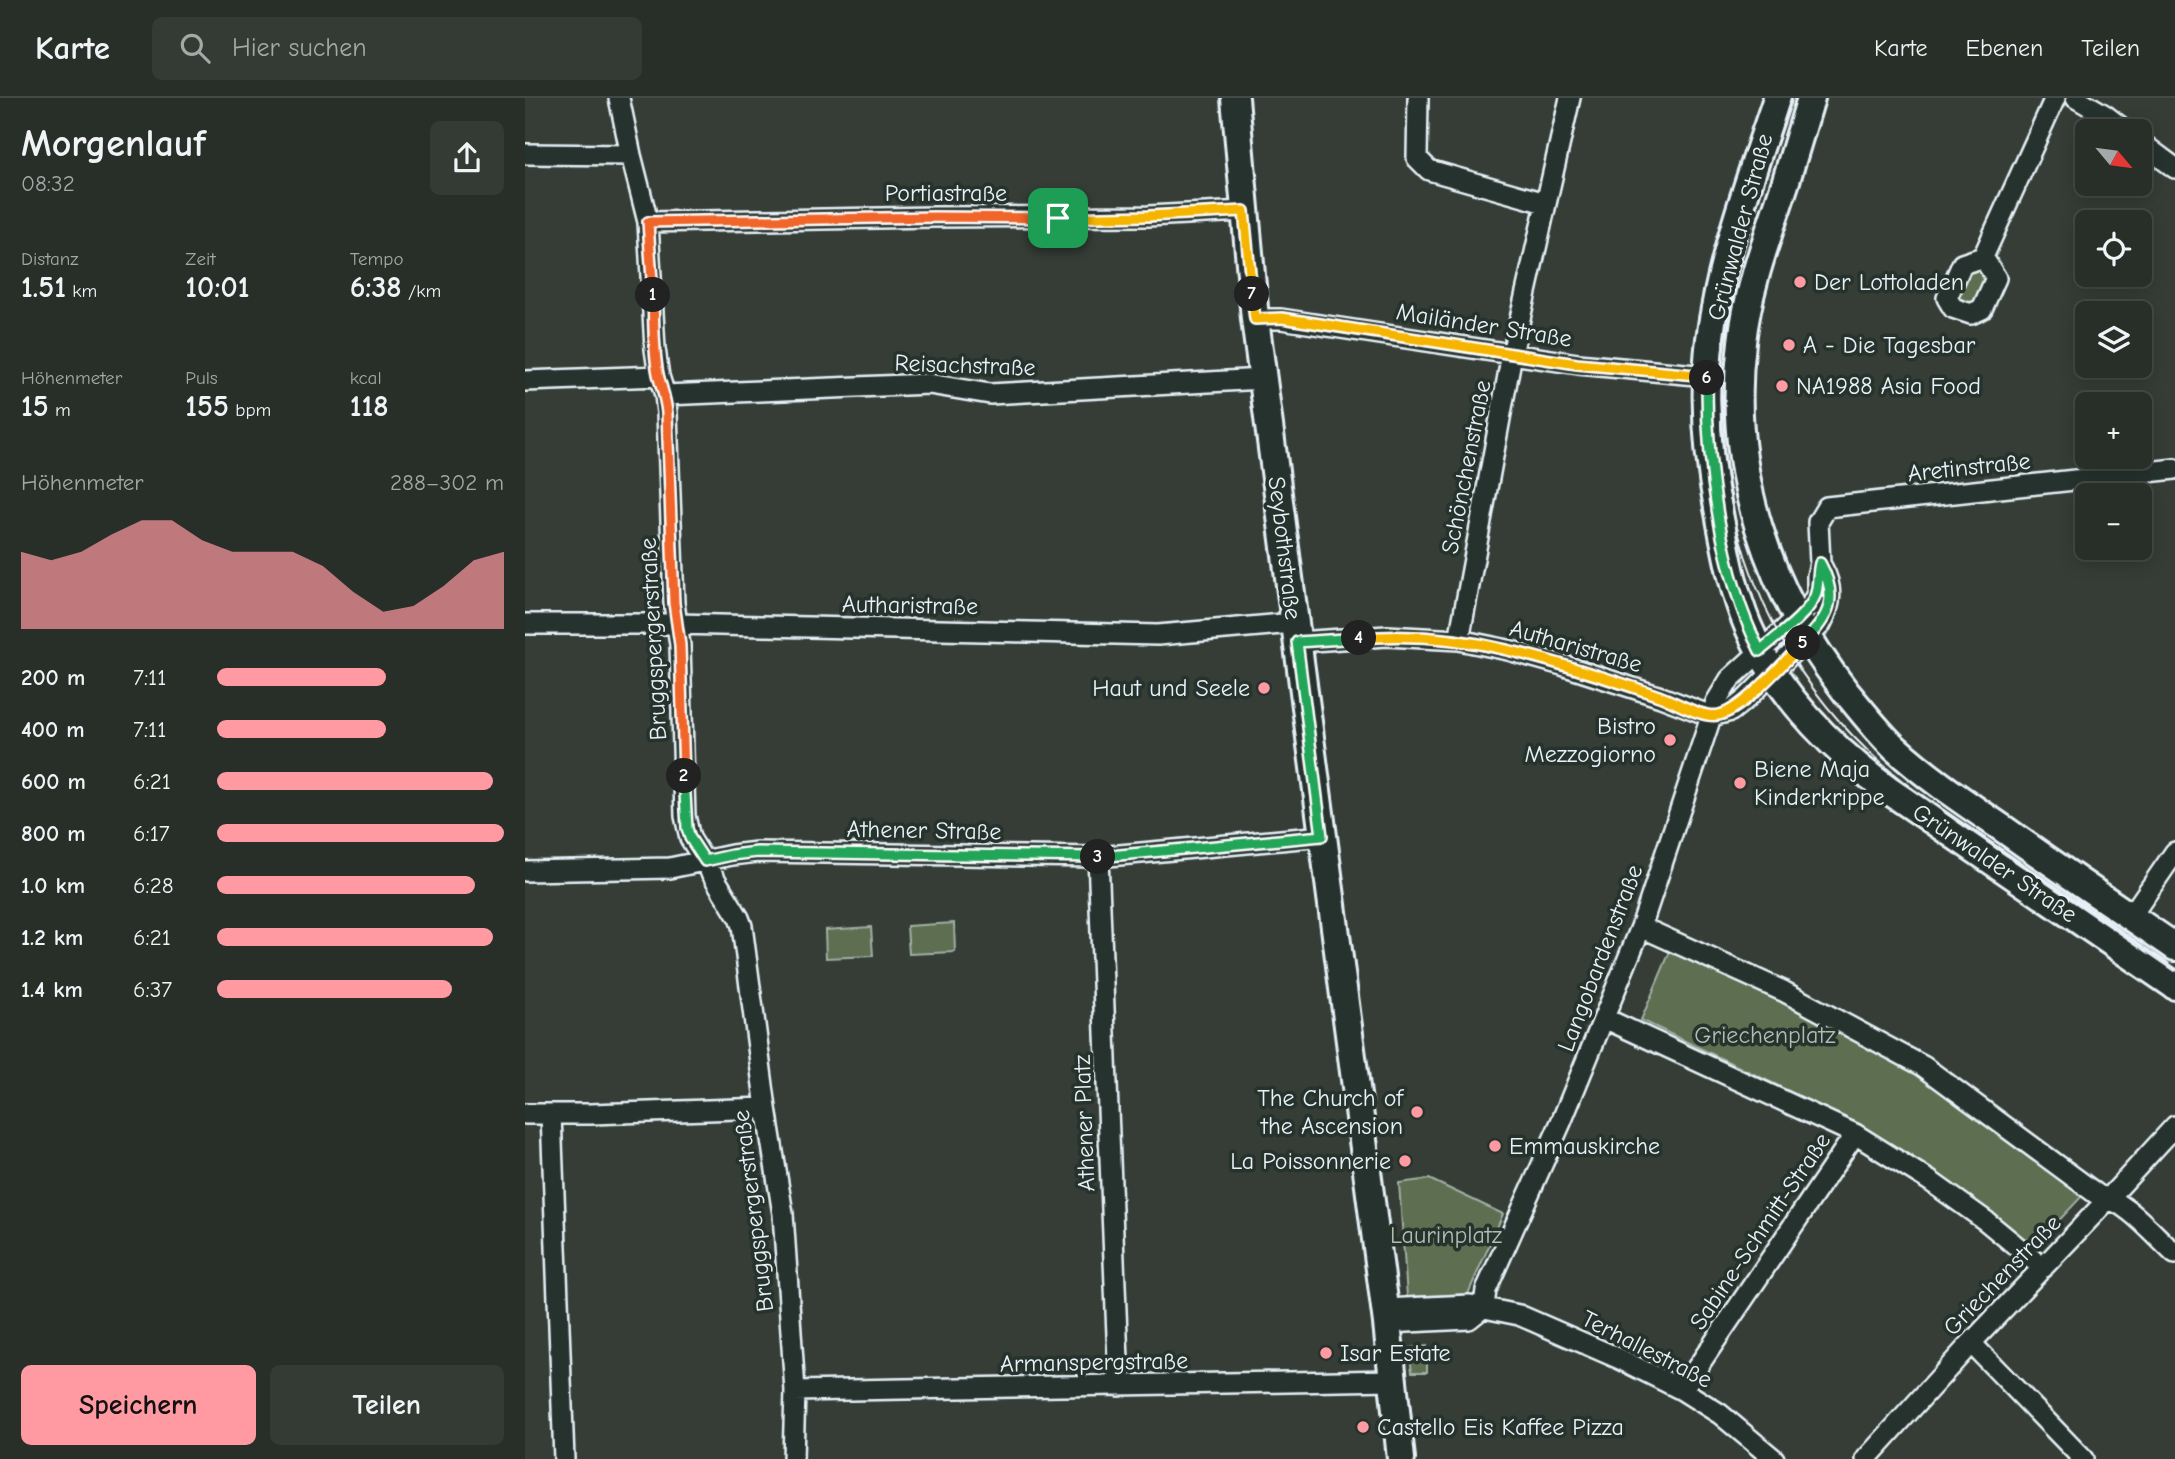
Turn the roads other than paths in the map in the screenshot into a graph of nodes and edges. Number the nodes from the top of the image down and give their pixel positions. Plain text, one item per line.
1 (619, 98) edge
2 (1235, 98) edge
3 (1418, 98) edge
4 (1570, 98) edge
5 (1777, 98) edge
6 (1811, 98) edge
7 (2055, 98) edge
8 (2076, 98) edge
9 (2110, 119) edge
10 (2153, 152) edge
11 (525, 154) edge
12 (631, 155) junction
13 (2175, 168) edge
14 (1545, 203) junction
15 (1244, 211) junction
16 (648, 222) junction
17 (1983, 257) dead end
18 (1255, 319) junction
19 (1512, 354) junction
20 (1707, 376) junction
21 (1263, 379) junction
22 (525, 381) edge
23 (662, 386) junction
24 (2175, 469) edge
25 (525, 624) edge
26 (677, 624) junction
27 (1803, 628) junction
28 (1296, 632) junction
29 (1459, 640) junction
30 (1767, 662) junction
31 (1711, 716) junction
32 (1322, 836) junction
33 (2175, 852) edge
34 (1098, 857) junction
35 (705, 861) junction
36 (525, 871) edge
37 (2131, 916) junction
38 (1641, 927) junction
39 (2175, 947) edge
40 (2175, 986) edge
41 (1604, 1018) junction
42 (766, 1108) junction
43 (525, 1114) edge
44 (551, 1114) junction
45 (2175, 1126) edge
46 (1856, 1134) junction
47 (2110, 1198) junction
48 (2175, 1254) edge
49 (2043, 1268) junction
50 (1484, 1307) junction
51 (1386, 1316) junction
52 (1971, 1343) junction
53 (1393, 1380) junction
54 (1119, 1386) junction
55 (1682, 1390) junction
56 (795, 1391) junction
57 (564, 1459) edge
58 (793, 1459) edge
59 (1401, 1459) edge
60 (1774, 1459) edge
61 (1866, 1459) edge
62 (2083, 1459) edge

1 - 12 street, Bruggspergerstraße
2 - 15 main road, Seybothstraße
3 - 14 street
4 - 14 street, Schönchenstraße
5 - 20 main road, Grünwalder Straße
6 - 27 main road, Grünwalder Straße
7 - 17 street
8 - 9 street
10 - 13 street
11 - 12 street
12 - 16 street, Bruggspergerstraße
14 - 19 street, Schönchenstraße
15 - 16 street, Portiastraße
15 - 18 main road, Seybothstraße
16 - 23 street, Bruggspergerstraße
18 - 19 street, Mailänder Straße
18 - 21 main road, Seybothstraße
19 - 20 street, Mailänder Straße
19 - 29 street, Schönchenstraße
20 - 30 main road, Grünwalder Straße
21 - 23 street, Reisachstraße
21 - 28 main road, Seybothstraße
22 - 23 street, Reisachstraße
23 - 26 street, Bruggspergerstraße
24 - 27 street, Aretinstraße
25 - 26 street, Autharistraße
26 - 28 street, Autharistraße
26 - 35 street, Bruggspergerstraße
27 - 30 street
27 - 37 main road, Grünwalder Straße
28 - 29 street, Autharistraße
28 - 32 main road, Seybothstraße
29 - 31 street, Autharistraße
30 - 31 street
30 - 40 main road, Grünwalder Straße
31 - 38 street, Langobardenstraße
32 - 34 street, Athener Straße
32 - 51 main road, Seybothstraße
33 - 37 street
34 - 35 street, Athener Straße
34 - 54 street, Athener Platz
35 - 36 street, Athener Straße
35 - 42 street, Bruggspergerstraße
37 - 39 main road, Grünwalder Straße
38 - 41 street, Langobardenstraße
38 - 47 street
41 - 46 street
41 - 50 street, Langobardenstraße
42 - 44 street
42 - 56 street, Bruggspergerstraße
43 - 44 street
44 - 57 street
45 - 47 street, Griechenstraße
46 - 49 street
46 - 55 street, Sabine-Schmitt-Straße
47 - 48 street
47 - 49 street, Griechenstraße
49 - 52 street, Griechenstraße
50 - 51 street
50 - 55 street, Terhallestraße
51 - 53 main road
52 - 61 street, Griechenstraße
52 - 62 street
53 - 54 street, Armanspergstraße
53 - 59 main road
54 - 56 street, Armanspergstraße
55 - 60 street, Terhallestraße
56 - 58 street, Bruggspergerstraße

